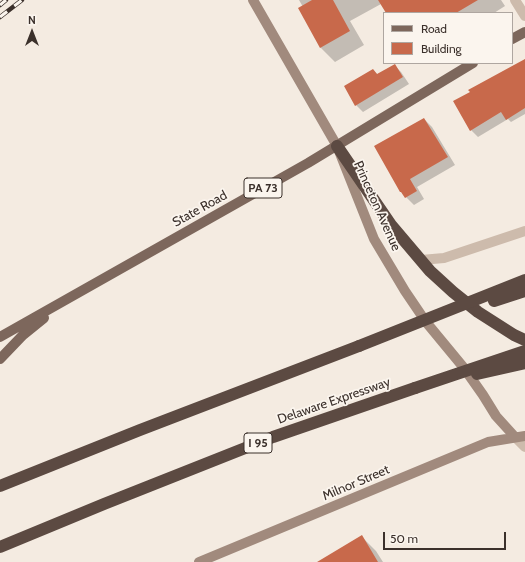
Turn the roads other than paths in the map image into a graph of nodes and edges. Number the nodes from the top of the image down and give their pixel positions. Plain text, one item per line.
1 (253, 0) edge
2 (515, 0) edge
3 (525, 16) edge
4 (525, 32) edge
5 (513, 39) edge
6 (471, 64) edge
7 (337, 146) junction
8 (525, 231) edge
9 (421, 260) junction
10 (525, 280) edge
11 (525, 291) edge
12 (63, 302) junction
13 (0, 337) edge
14 (525, 340) edge
15 (359, 346) junction
16 (525, 351) edge
17 (0, 359) edge
18 (525, 363) edge
19 (415, 388) junction
20 (520, 436) edge
21 (525, 447) edge
22 (0, 486) edge
23 (0, 547) edge
24 (200, 562) edge

1 - 7 main road, Princeton Avenue
2 - 3 street
4 - 5 main road
6 - 7 main road, State Road / PA 73
7 - 9 highway
7 - 12 main road, State Road / PA 73
7 - 20 main road, Princeton Avenue
8 - 9 street
9 - 14 highway
10 - 15 highway, bridge
11 - 15 highway, bridge
12 - 13 main road, State Road
12 - 17 main road, PA 73
15 - 22 highway
16 - 19 highway, Delaware Expressway / I 95, bridge
18 - 19 highway, bridge
19 - 23 highway, Delaware Expressway / I 95
20 - 21 street, Princeton Avenue
20 - 24 main road, Milnor Street

